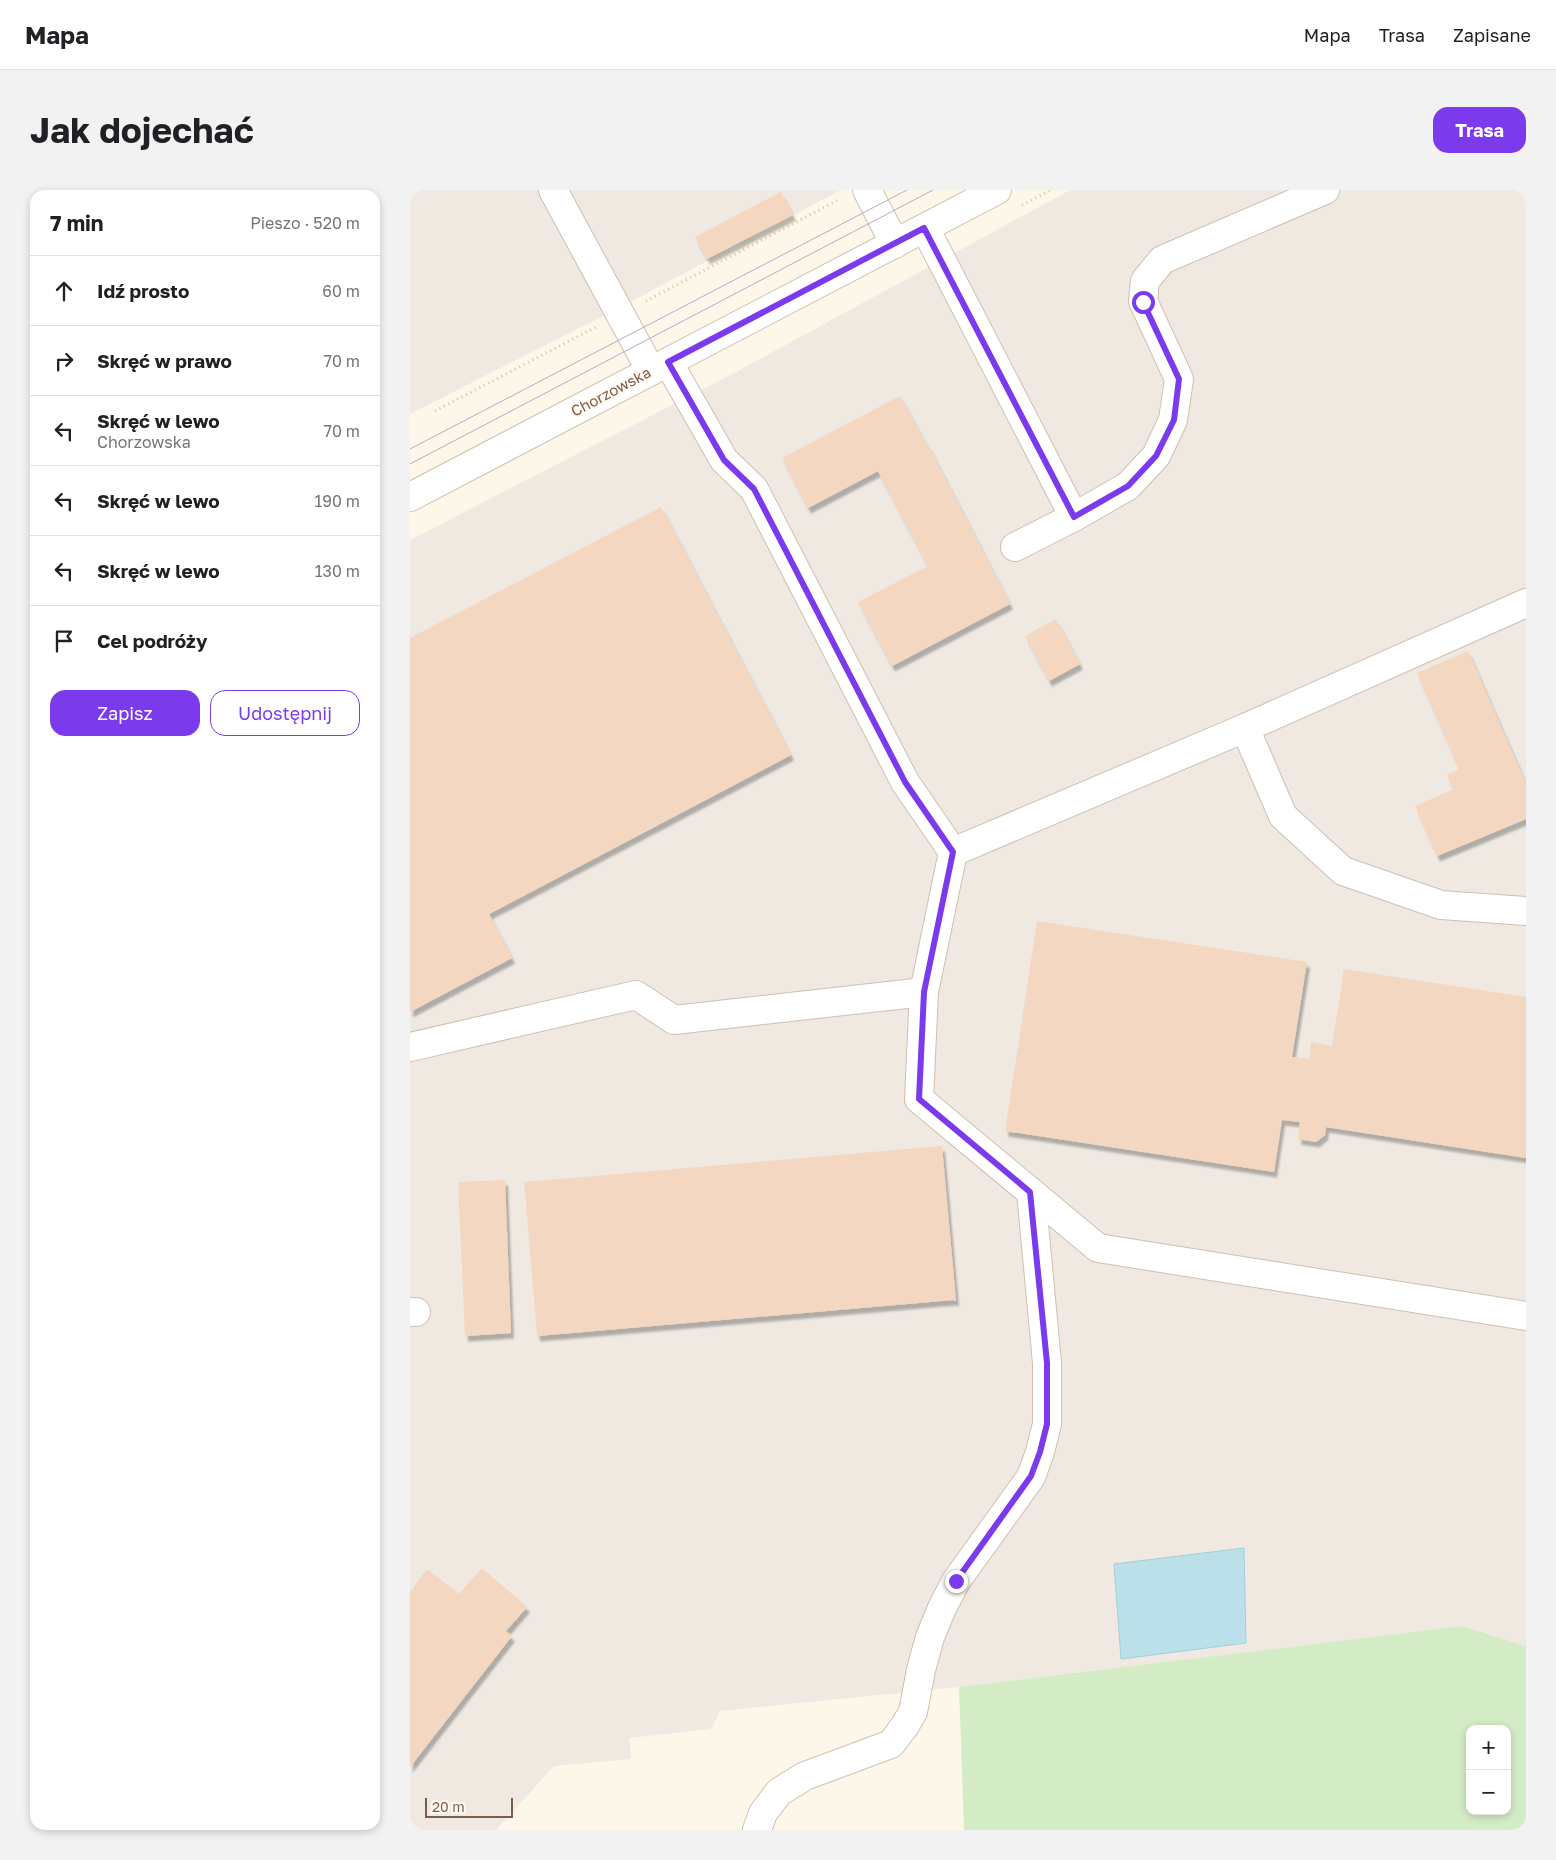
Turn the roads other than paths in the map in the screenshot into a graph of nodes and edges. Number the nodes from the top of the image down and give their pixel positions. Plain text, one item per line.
1 (553, 190) edge
2 (867, 190) edge
3 (997, 190) edge
4 (1325, 190) edge
5 (924, 228) junction
6 (895, 244) junction
7 (660, 367) junction
8 (410, 497) edge
9 (1074, 517) junction
10 (1015, 547) dead end
11 (1526, 603) edge
12 (1245, 728) junction
13 (953, 852) junction
14 (1526, 911) edge
15 (924, 992) junction
16 (410, 1047) edge
17 (1030, 1192) junction
18 (1526, 1316) edge
19 (757, 1830) edge

1 - 7 street
2 - 6 street
3 - 5 street, Chorzowska
4 - 9 street
5 - 6 street, Chorzowska
5 - 9 street
6 - 7 street, Chorzowska
7 - 8 street, Chorzowska
7 - 13 street
9 - 10 street
11 - 12 street
12 - 13 street
12 - 14 street
13 - 15 street
15 - 16 street
15 - 17 street
17 - 18 street
17 - 19 street

